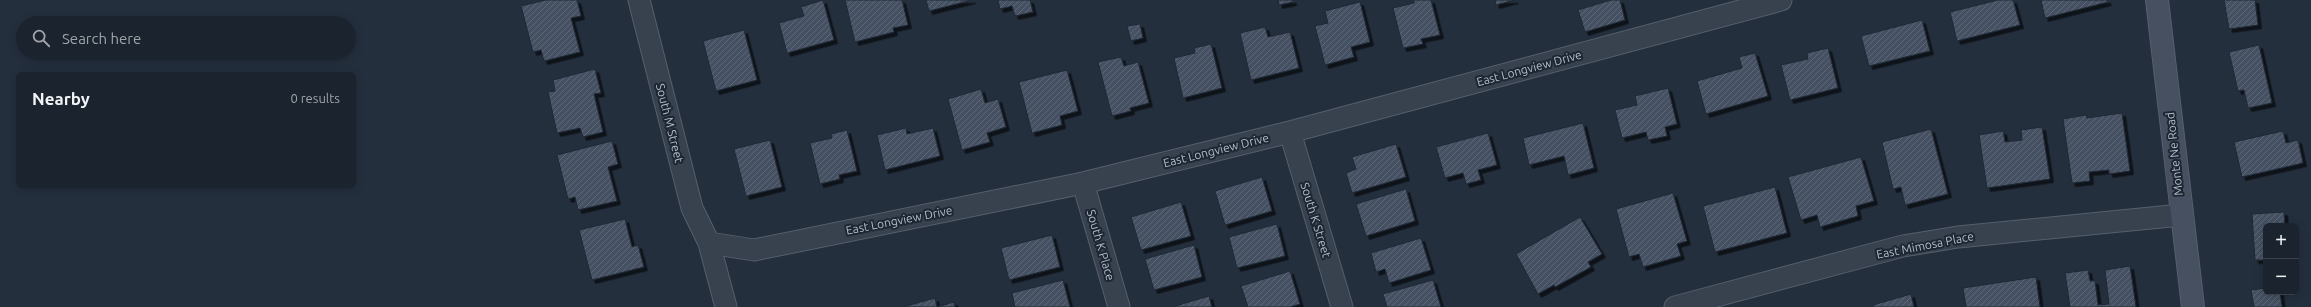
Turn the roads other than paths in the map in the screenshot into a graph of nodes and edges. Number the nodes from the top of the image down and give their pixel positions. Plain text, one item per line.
1 (639, 0) edge
2 (1781, 0) edge
3 (2157, 0) edge
4 (1290, 132) junction
5 (1083, 183) junction
6 (2181, 215) junction
7 (709, 243) junction
8 (726, 307) edge
9 (1119, 307) edge
10 (1342, 307) edge
11 (1675, 307) edge
12 (2193, 307) edge

1 - 7 street, South M Street
2 - 4 street, East Longview Drive
3 - 6 street, Monte Ne Road
4 - 5 street, East Longview Drive
4 - 10 street, South K Street
5 - 7 street, East Longview Drive
5 - 9 street, South K Place
6 - 11 street, East Mimosa Place
6 - 12 street, Monte Ne Road
7 - 8 street

